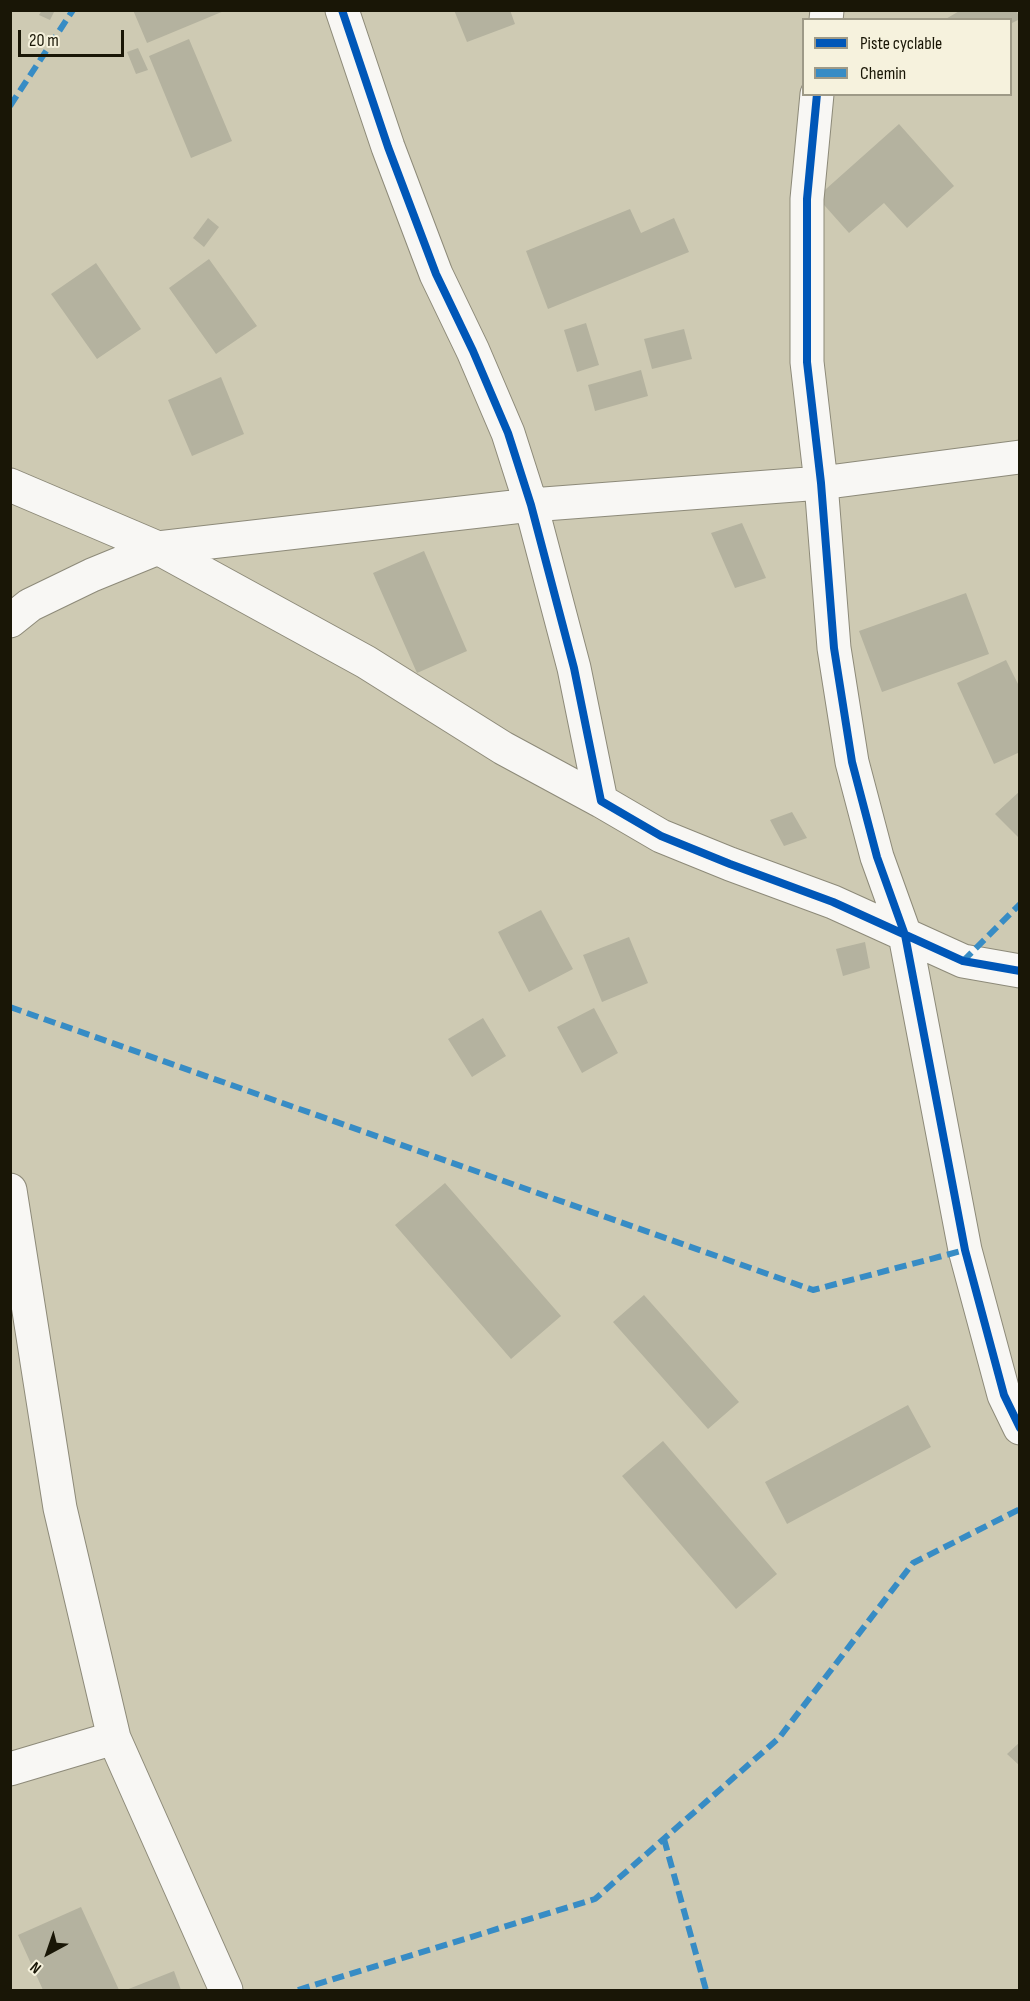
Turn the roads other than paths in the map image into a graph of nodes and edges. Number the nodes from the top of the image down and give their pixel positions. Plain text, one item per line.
1 (342, 10) edge
2 (817, 96) edge
3 (1020, 457) edge
4 (821, 483) junction
5 (10, 485) edge
6 (531, 505) junction
7 (158, 548) junction
8 (10, 621) edge
9 (601, 801) junction
10 (905, 935) junction
11 (1020, 970) edge
12 (10, 1190) edge
13 (1020, 1428) edge
14 (114, 1738) junction
15 (10, 1769) edge
16 (226, 1990) edge

1 - 6 street
2 - 4 street
3 - 4 street
4 - 6 street
4 - 10 street
5 - 7 street
6 - 7 street
6 - 9 street
7 - 8 street
7 - 9 street
9 - 10 street
10 - 11 street
10 - 13 street
12 - 14 street
14 - 15 street
14 - 16 street

